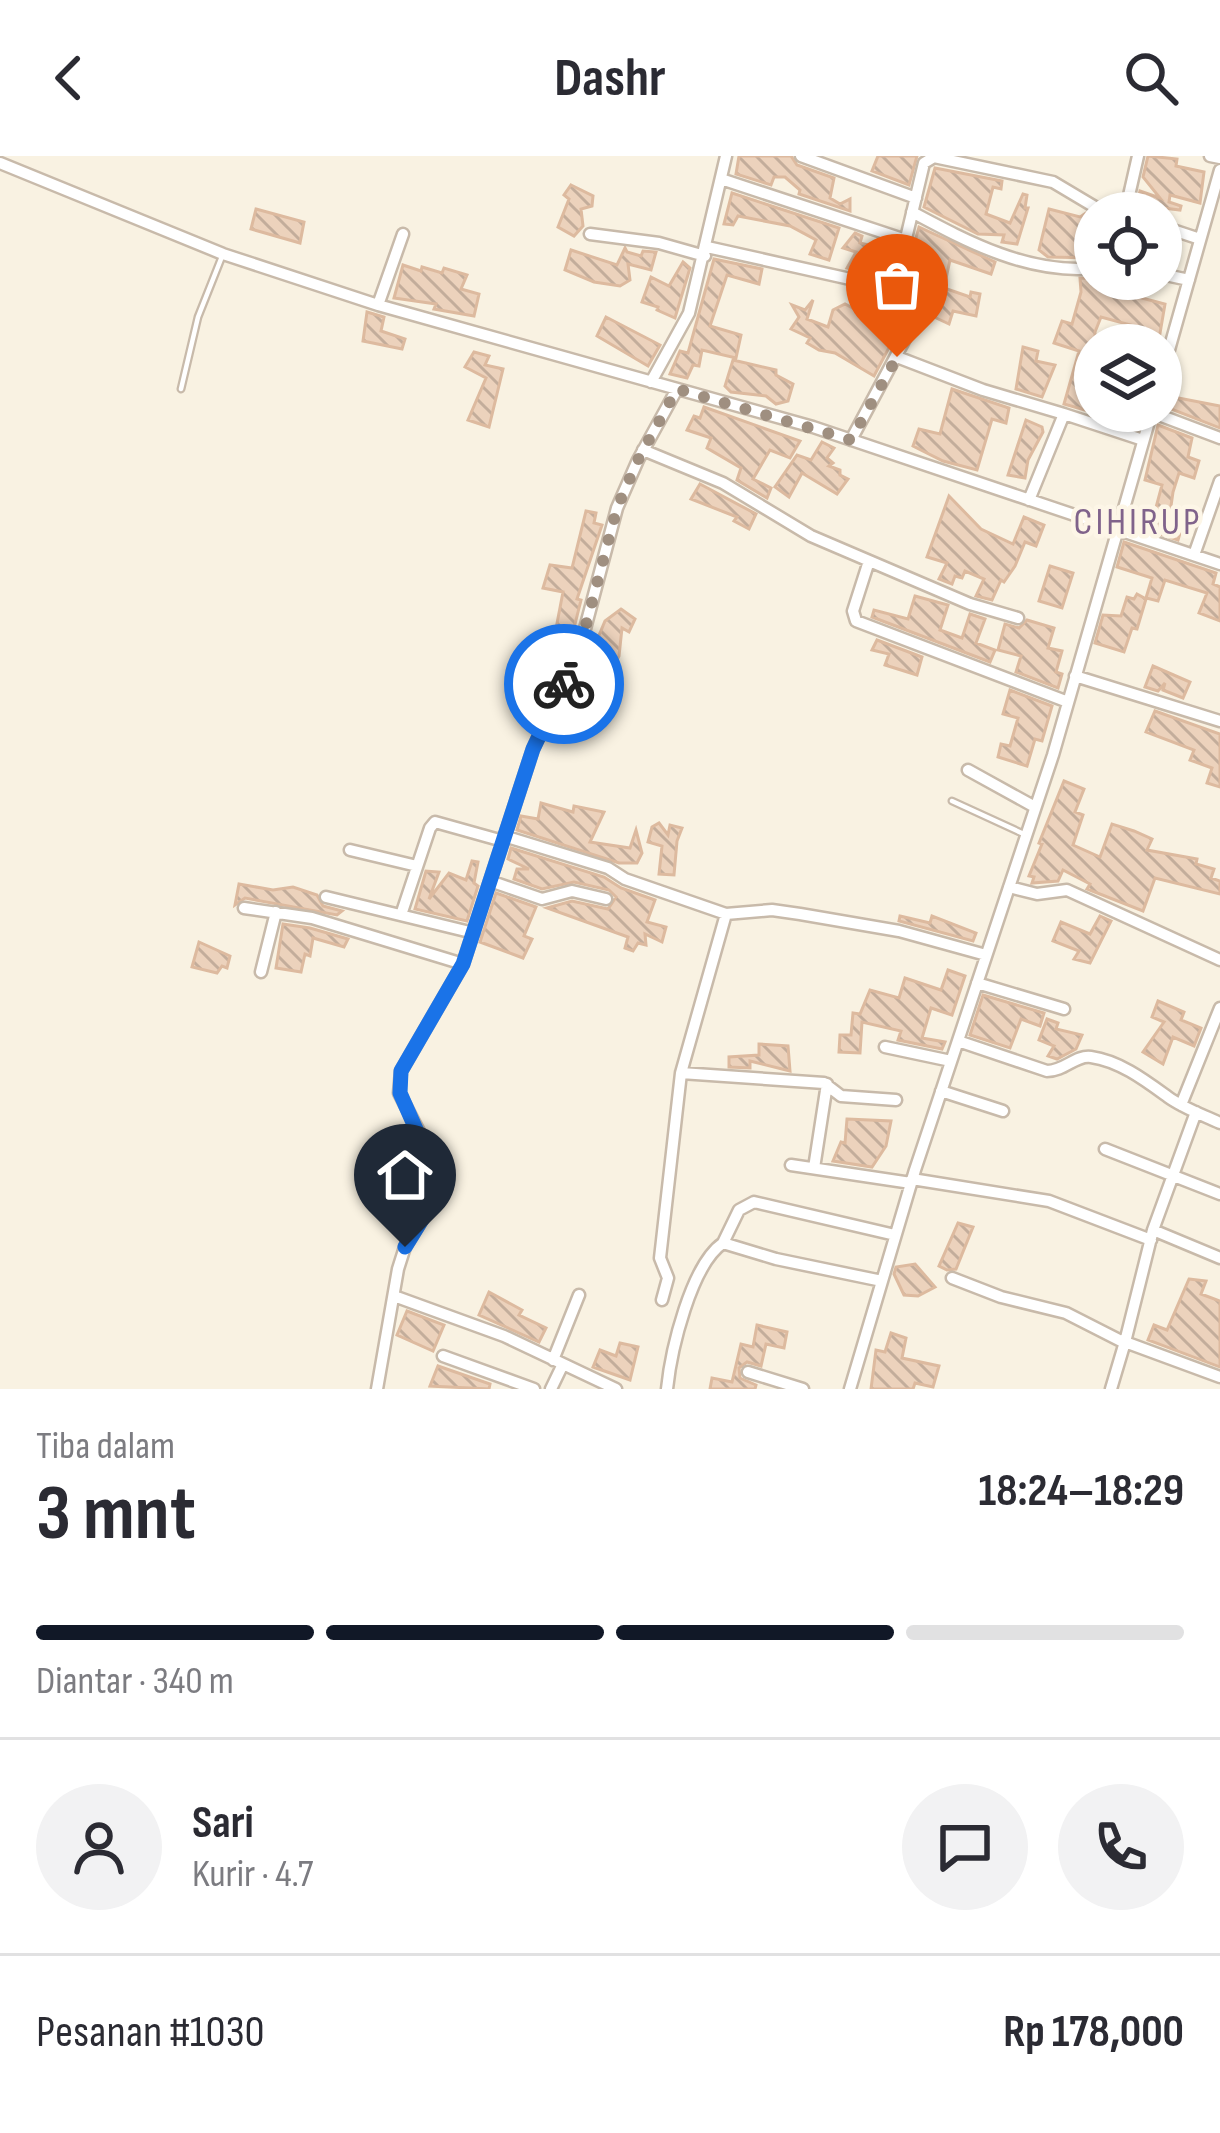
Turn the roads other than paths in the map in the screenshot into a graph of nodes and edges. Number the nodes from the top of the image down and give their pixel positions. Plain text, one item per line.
1 (726, 156) edge
2 (800, 156) edge
3 (1138, 156) edge
4 (1210, 156) edge
5 (1220, 158) edge
6 (0, 163) edge
7 (1220, 170) edge
8 (721, 179) junction
9 (1130, 192) edge
10 (1074, 195) edge
11 (914, 205) junction
12 (1182, 230) edge
13 (1202, 233) junction
14 (1220, 233) edge
15 (404, 234) dead end
16 (590, 234) dead end
17 (905, 240) junction
18 (706, 252) junction
19 (223, 254) junction
20 (1074, 269) edge
21 (1182, 278) edge
22 (1189, 280) junction
23 (886, 287) junction
24 (378, 304) junction
25 (1176, 324) edge
26 (897, 357) junction
27 (651, 382) junction
28 (181, 389) dead end
29 (677, 389) junction
30 (1064, 414) junction
31 (1182, 424) edge
32 (1145, 432) edge
33 (1220, 438) edge
34 (851, 440) junction
35 (1143, 440) junction
36 (644, 450) junction
37 (1220, 482) edge
38 (1029, 500) junction
39 (1118, 529) junction
40 (1194, 555) junction
41 (869, 561) junction
42 (1220, 564) edge
43 (1018, 618) dead end
44 (1076, 676) junction
45 (1068, 702) junction
46 (1220, 706) edge
47 (1216, 720) edge
48 (968, 770) dead end
49 (952, 801) dead end
50 (1035, 807) junction
51 (1026, 835) junction
52 (503, 838) junction
53 (350, 850) dead end
54 (417, 866) junction
55 (490, 880) junction
56 (1009, 886) junction
57 (326, 897) dead end
58 (606, 898) dead end
59 (244, 908) dead end
60 (276, 912) junction
61 (401, 914) junction
62 (726, 914) junction
63 (474, 933) junction
64 (986, 955) junction
65 (1220, 960) edge
66 (463, 964) junction
67 (261, 972) dead end
68 (977, 983) junction
69 (1220, 1008) edge
70 (1064, 1009) dead end
71 (958, 1041) junction
72 (885, 1047) dead end
73 (951, 1061) junction
74 (681, 1073) junction
75 (827, 1084) junction
76 (941, 1091) junction
77 (896, 1100) dead end
78 (1181, 1105) junction
79 (1004, 1111) dead end
80 (1196, 1112) junction
81 (1220, 1123) edge
82 (1105, 1149) dead end
83 (791, 1165) dead end
84 (814, 1168) junction
85 (1172, 1176) junction
86 (911, 1181) junction
87 (1220, 1194) edge
88 (896, 1235) junction
89 (1152, 1235) junction
90 (723, 1243) junction
91 (1220, 1258) edge
92 (952, 1278) dead end
93 (882, 1282) junction
94 (580, 1295) dead end
95 (394, 1296) junction
96 (662, 1300) dead end
97 (1124, 1342) junction
98 (443, 1357) dead end
99 (558, 1362) junction
100 (748, 1372) dead end
101 (1220, 1377) edge
102 (377, 1389) edge
103 (534, 1389) edge
104 (551, 1389) edge
105 (616, 1389) edge
106 (667, 1389) edge
107 (803, 1389) edge
108 (850, 1389) edge
109 (1111, 1389) edge

1 - 8 street
2 - 11 street
3 - 9 street
4 - 5 street
6 - 19 street
7 - 13 street
8 - 17 street
8 - 18 street
10 - 11 street
11 - 17 street
11 - 20 street
12 - 13 street
13 - 14 street
13 - 22 street
15 - 24 street
16 - 18 street
17 - 23 street
18 - 23 street
18 - 27 street
19 - 24 street
19 - 28 lane
21 - 22 street
22 - 25 street
23 - 26 street
24 - 27 street
26 - 30 street
26 - 34 street
27 - 29 street
29 - 34 street
29 - 36 street
30 - 35 street
30 - 38 street
31 - 33 street
32 - 35 street
34 - 38 street
35 - 39 street
36 - 41 street
36 - 52 street
37 - 40 street
38 - 39 street
39 - 40 street
39 - 44 street
40 - 42 street
41 - 43 street
41 - 45 street
44 - 45 street
44 - 47 street
45 - 50 street
46 - 47 street
48 - 50 street
49 - 51 lane
50 - 51 street
51 - 56 street
52 - 54 street
52 - 55 street
52 - 62 street
53 - 54 street
54 - 61 street
55 - 58 street
55 - 63 street
56 - 64 street
56 - 65 street
57 - 61 street
59 - 60 street
60 - 66 street
60 - 67 street
61 - 63 street
62 - 64 street
62 - 74 street
63 - 66 street
64 - 68 street
66 - 95 street
68 - 70 street
68 - 71 street
69 - 78 street
71 - 73 street
71 - 78 street
72 - 73 street
73 - 76 street
74 - 75 street
74 - 96 street
75 - 77 street
75 - 84 street
76 - 79 street
76 - 86 street
78 - 80 street
80 - 81 street
80 - 85 street
82 - 85 street
83 - 84 street
84 - 86 street
85 - 87 street
85 - 89 street
86 - 88 street
86 - 89 street
88 - 90 street
88 - 93 street
89 - 91 street
89 - 97 street
90 - 93 street
90 - 106 street
92 - 97 street
93 - 108 street
94 - 99 street
95 - 99 street
95 - 102 street
97 - 101 street
97 - 109 street
98 - 103 street
99 - 104 street
99 - 105 street
100 - 107 street

